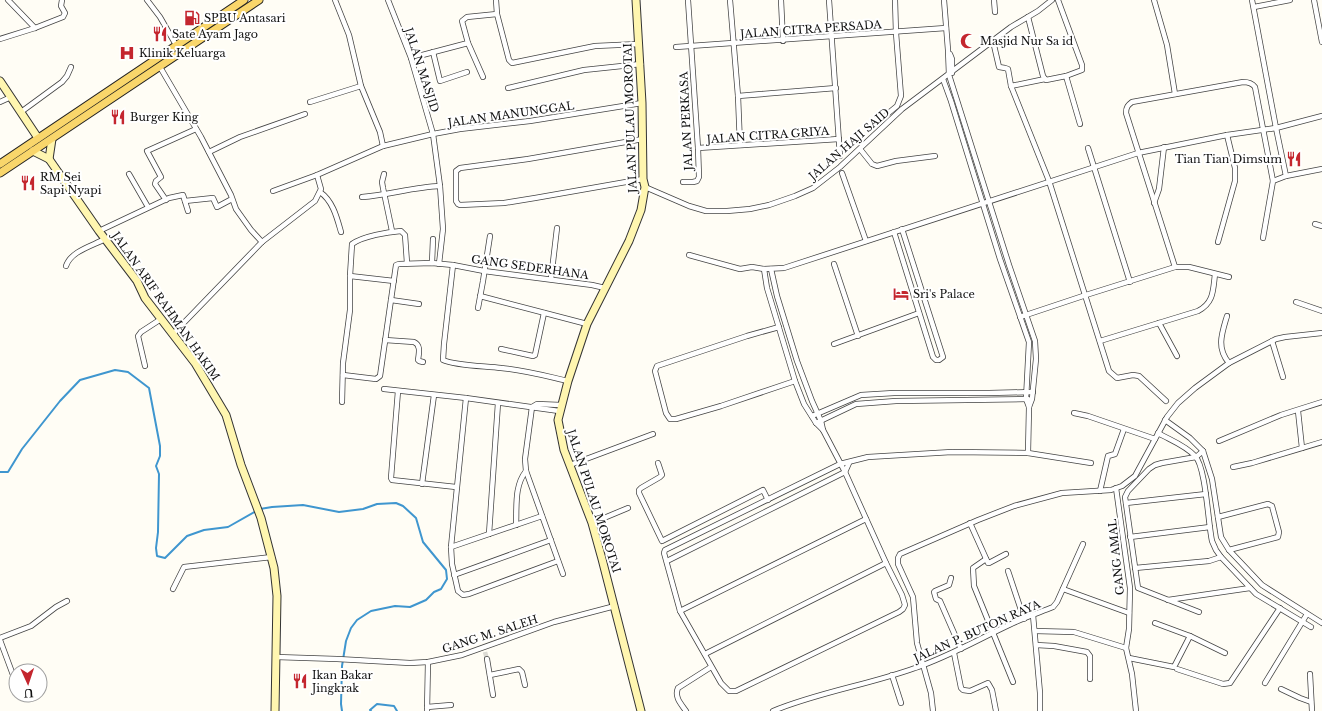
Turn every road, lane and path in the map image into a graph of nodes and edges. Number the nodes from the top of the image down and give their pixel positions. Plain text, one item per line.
1 (8, 0) edge
2 (62, 0) edge
3 (147, 0) edge
4 (244, 0) edge
5 (259, 0) edge
6 (335, 0) edge
7 (388, 0) edge
8 (496, 0) edge
9 (636, 0) edge
10 (688, 0) edge
11 (730, 0) edge
12 (781, 0) edge
13 (829, 0) edge
14 (895, 0) edge
15 (944, 0) edge
16 (994, 0) edge
17 (1052, 0) edge
18 (1058, 0) edge
19 (1154, 0) edge
20 (1252, 0) edge
21 (1290, 0) edge
22 (1314, 0) edge
23 (1254, 7) junction
24 (995, 12) dead end
25 (497, 14) junction
26 (1028, 17) junction
27 (35, 28) junction
28 (946, 28) junction
29 (896, 33) junction
30 (831, 37) junction
31 (0, 39) edge
32 (783, 41) junction
33 (993, 41) junction
34 (1322, 42) edge
35 (468, 43) junction
36 (639, 44) junction
37 (733, 44) junction
38 (176, 45) junction
39 (691, 46) junction
40 (676, 47) dead end
41 (433, 52) junction
42 (411, 58) junction
43 (641, 64) junction
44 (71, 67) dead end
45 (160, 67) junction
46 (467, 72) dead end
47 (950, 74) junction
48 (1066, 76) junction
49 (483, 77) dead end
50 (943, 79) junction
51 (1046, 80) junction
52 (0, 81) edge
53 (361, 86) junction
54 (1011, 86) junction
55 (508, 88) dead end
56 (836, 88) junction
57 (1175, 94) junction
58 (738, 96) junction
59 (11, 97) junction
60 (0, 102) edge
61 (310, 102) dead end
62 (642, 103) junction
63 (21, 112) junction
64 (305, 114) dead end
65 (886, 115) dead end
66 (1322, 116) edge
67 (1080, 124) dead end
68 (1276, 128) junction
69 (196, 129) junction
70 (1264, 130) junction
71 (433, 134) junction
72 (1227, 135) junction
73 (38, 138) junction
74 (52, 139) junction
75 (643, 139) junction
76 (839, 139) junction
77 (740, 145) junction
78 (383, 146) junction
79 (1164, 147) junction
80 (698, 148) junction
81 (1088, 148) dead end
82 (860, 149) junction
83 (33, 151) junction
84 (209, 152) junction
85 (1138, 153) junction
86 (840, 156) dead end
87 (935, 156) dead end
88 (50, 159) junction
89 (0, 164) edge
90 (1095, 167) junction
91 (1322, 169) edge
92 (0, 173) edge
93 (842, 173) dead end
94 (129, 174) dead end
95 (384, 174) dead end
96 (317, 175) junction
97 (1286, 176) junction
98 (644, 179) junction
99 (1049, 181) junction
100 (1274, 181) junction
101 (683, 182) dead end
102 (440, 186) junction
103 (645, 187) junction
104 (273, 191) dead end
105 (320, 192) junction
106 (384, 195) junction
107 (362, 197) dead end
108 (232, 199) junction
109 (166, 200) junction
110 (185, 201) junction
111 (989, 201) junction
112 (983, 203) junction
113 (1154, 203) junction
114 (148, 207) junction
115 (188, 211) dead end
116 (1315, 224) dead end
117 (1322, 226) edge
118 (557, 228) dead end
119 (902, 229) junction
120 (99, 231) junction
121 (342, 232) dead end
122 (392, 232) junction
123 (894, 232) junction
124 (490, 236) dead end
125 (1263, 238) dead end
126 (105, 239) junction
127 (433, 239) dead end
128 (866, 241) junction
129 (262, 242) junction
130 (1218, 242) dead end
131 (689, 255) dead end
132 (408, 263) junction
133 (432, 263) junction
134 (439, 264) junction
135 (834, 264) dead end
136 (453, 265) junction
137 (66, 266) dead end
138 (1175, 267) junction
139 (764, 269) junction
140 (771, 269) junction
141 (484, 271) junction
142 (1215, 274) junction
143 (350, 276) junction
144 (1229, 277) dead end
145 (551, 280) junction
146 (394, 281) junction
147 (1130, 282) junction
148 (605, 288) junction
149 (1086, 295) junction
150 (480, 296) junction
151 (391, 300) junction
152 (1296, 302) dead end
153 (419, 304) dead end
154 (478, 308) dead end
155 (1322, 311) edge
156 (544, 313) junction
157 (919, 313) junction
158 (1027, 314) junction
159 (1227, 316) dead end
160 (1020, 317) junction
161 (161, 319) junction
162 (1159, 323) junction
163 (587, 324) junction
164 (779, 327) junction
165 (1322, 333) edge
166 (173, 334) junction
167 (858, 336) junction
168 (385, 340) junction
169 (1100, 341) junction
170 (1272, 341) junction
171 (834, 344) dead end
172 (501, 349) dead end
173 (1177, 356) dead end
174 (423, 362) dead end
175 (1229, 363) junction
176 (145, 366) dead end
177 (343, 375) junction
178 (1283, 377) dead end
179 (568, 381) junction
180 (795, 381) junction
181 (384, 389) dead end
182 (398, 391) junction
183 (1026, 392) junction
184 (1033, 392) junction
185 (434, 395) junction
186 (466, 398) junction
187 (1026, 399) junction
188 (1032, 400) junction
189 (1166, 401) dead end
190 (342, 402) dead end
191 (1322, 402) edge
192 (498, 403) junction
193 (532, 406) junction
194 (1030, 407) junction
195 (560, 408) junction
196 (1298, 411) junction
197 (1074, 413) dead end
198 (818, 414) junction
199 (812, 416) junction
200 (821, 420) junction
201 (1165, 420) junction
202 (816, 423) junction
203 (1124, 429) junction
204 (823, 430) junction
205 (1158, 433) junction
206 (653, 434) dead end
207 (1155, 440) junction
208 (1219, 441) dead end
209 (1322, 442) edge
210 (1302, 448) junction
211 (1203, 451) junction
212 (1028, 453) junction
213 (1196, 457) junction
214 (658, 463) dead end
215 (849, 463) junction
216 (1091, 463) dead end
217 (840, 464) junction
218 (570, 465) junction
219 (1233, 467) dead end
220 (526, 472) junction
221 (846, 472) junction
222 (422, 484) junction
223 (456, 487) junction
224 (1116, 488) junction
225 (1100, 490) junction
226 (1206, 494) junction
227 (768, 500) junction
228 (1126, 504) junction
229 (628, 508) dead end
230 (542, 516) junction
231 (1218, 517) junction
232 (866, 519) junction
233 (592, 523) junction
234 (970, 523) junction
235 (516, 525) junction
236 (1210, 527) junction
237 (1220, 533) junction
238 (489, 534) junction
239 (1211, 535) junction
240 (1130, 537) junction
241 (551, 540) junction
242 (662, 541) junction
243 (1083, 544) dead end
244 (451, 547) junction
245 (665, 550) junction
246 (1229, 550) junction
247 (1006, 554) dead end
248 (272, 557) junction
249 (1221, 557) junction
250 (986, 559) junction
251 (558, 561) junction
252 (667, 561) junction
253 (886, 563) junction
254 (1135, 568) junction
255 (1008, 571) dead end
256 (563, 574) dead end
257 (454, 575) junction
258 (951, 578) dead end
259 (1250, 588) junction
260 (173, 589) dead end
261 (1063, 589) junction
262 (1167, 600) junction
263 (67, 601) dead end
264 (615, 606) junction
265 (1280, 608) junction
266 (680, 611) junction
267 (1199, 612) dead end
268 (1130, 613) junction
269 (1307, 614) junction
270 (1033, 615) junction
271 (1024, 619) junction
272 (1155, 623) dead end
273 (1302, 623) junction
274 (1322, 623) edge
275 (1311, 627) dead end
276 (1035, 631) junction
277 (994, 633) junction
278 (1190, 636) junction
279 (0, 639) edge
280 (1036, 645) junction
281 (1126, 648) junction
282 (961, 649) junction
283 (954, 653) junction
284 (1225, 653) dead end
285 (705, 654) junction
286 (276, 657) junction
287 (1129, 658) junction
288 (487, 659) tunnel mouth
289 (428, 662) junction
290 (9, 663) edge
291 (922, 666) junction
292 (711, 667) junction
293 (1177, 669) dead end
294 (1310, 674) dead end
295 (490, 675) junction
296 (892, 676) junction
297 (1090, 679) dead end
298 (1013, 682) dead end
299 (1265, 683) dead end
300 (525, 685) dead end
301 (1281, 689) dead end
302 (493, 696) dead end
303 (1311, 702) junction
304 (901, 703) dead end
305 (451, 705) dead end
306 (427, 709) edge
307 (275, 711) edge
308 (641, 711) edge
309 (686, 711) edge
310 (773, 711) edge
311 (933, 711) edge
312 (996, 711) edge
313 (1040, 711) edge
314 (1136, 711) edge
315 (1312, 711) edge

1 - 27 street
2 - 27 street
3 - 38 street
4 - 38 main road
5 - 45 main road
6 - 53 street
7 - 42 street, JALAN MASJID
8 - 25 street
9 - 36 street, JALAN PULAU MOROTAI
10 - 39 street, JALAN PERKASA
11 - 37 street
12 - 32 street
13 - 30 street
14 - 29 street
15 - 28 street
16 - 24 street
17 - 26 street, JALAN HAJI SAID
18 - 48 street
19 - 57 street
20 - 23 street
21 - 23 street
22 - 34 street
23 - 68 street
25 - 35 street
25 - 36 street
26 - 33 street, JALAN HAJI SAID
26 - 51 street
27 - 31 street
28 - 29 street, JALAN CITRA PERSADA
28 - 47 street
29 - 30 street, JALAN CITRA PERSADA
29 - 65 street
30 - 32 street, JALAN CITRA PERSADA
30 - 56 street
32 - 37 street, JALAN CITRA PERSADA
33 - 47 street, JALAN HAJI SAID
33 - 54 street
35 - 41 street
35 - 49 street
36 - 43 street, JALAN PULAU MOROTAI
37 - 39 street, JALAN CITRA PERSADA
37 - 58 street
38 - 73 main road
39 - 40 street, JALAN CITRA PERSADA
39 - 80 street, JALAN PERKASA
41 - 42 street
41 - 46 street
42 - 71 street, JALAN MASJID
43 - 55 street
43 - 62 street, JALAN PULAU MOROTAI
44 - 63 street
45 - 69 street
45 - 74 main road
47 - 50 street, JALAN HAJI SAID
47 - 111 street
48 - 51 street
48 - 67 street
50 - 82 street, JALAN HAJI SAID
50 - 112 street
51 - 54 street
52 - 59 street
53 - 61 street
53 - 78 street
54 - 99 street
56 - 58 street
56 - 76 street
57 - 70 street
57 - 85 street
58 - 77 street
59 - 60 street
59 - 63 street
62 - 71 street, JALAN MANUNGGAL
62 - 75 street, JALAN PULAU MOROTAI
63 - 73 street
64 - 84 street
66 - 68 street
68 - 70 street
68 - 97 street
69 - 84 street
69 - 109 street
70 - 72 street
70 - 100 street
71 - 78 street, JALAN MANUNGGAL
71 - 102 street, JALAN MASJID
72 - 79 street
72 - 130 street
73 - 89 main road
74 - 83 main road
74 - 88 street
75 - 98 street, JALAN PULAU MOROTAI
75 - 98 street
76 - 77 street, JALAN CITRA GRIYA
76 - 86 street
77 - 80 street, JALAN CITRA GRIYA
78 - 96 street, JALAN MANUNGGAL
79 - 85 street
79 - 113 street
80 - 101 street, JALAN PERKASA
81 - 90 street
82 - 87 street
82 - 103 street, JALAN HAJI SAID
83 - 88 street
83 - 92 main road
84 - 108 street
85 - 90 street
85 - 113 street
88 - 120 street, JALAN ARIF RAHMAN HAKIM
90 - 99 street
90 - 147 street
91 - 97 street
93 - 128 street
94 - 114 street
95 - 106 street
96 - 104 street, JALAN MANUNGGAL
96 - 105 street
97 - 100 street
98 - 103 street, JALAN PULAU MOROTAI
99 - 111 street
99 - 149 street
100 - 125 street
102 - 106 street
102 - 134 street, JALAN MASJID
103 - 148 street, JALAN PULAU MOROTAI
105 - 121 street
105 - 129 street
106 - 107 street
106 - 122 street
108 - 110 street
108 - 129 street
109 - 110 street
109 - 114 street
110 - 115 street
111 - 112 street
111 - 158 street
112 - 119 street
112 - 160 street
113 - 138 street
114 - 120 street
116 - 117 street
118 - 145 street
119 - 123 street
119 - 157 street
120 - 126 street, JALAN ARIF RAHMAN HAKIM
122 - 132 street
122 - 143 street
123 - 128 street
123 - 157 street
124 - 141 street
126 - 137 street
126 - 161 street, JALAN ARIF RAHMAN HAKIM
127 - 133 street
128 - 140 street
129 - 166 street
131 - 139 street
132 - 133 street, GANG SEDERHANA
132 - 146 street
133 - 134 street, GANG SEDERHANA
134 - 136 street, GANG SEDERHANA
135 - 167 street
136 - 141 street, GANG SEDERHANA
136 - 179 street
138 - 142 street
138 - 147 street
139 - 140 street
139 - 164 street
140 - 198 street
141 - 145 street, GANG SEDERHANA
141 - 150 street
142 - 144 street
142 - 162 street
143 - 146 street
143 - 177 street
145 - 148 street, GANG SEDERHANA
146 - 151 street
147 - 149 street
148 - 163 street, JALAN PULAU MOROTAI
149 - 158 street
149 - 169 street
150 - 154 street
150 - 156 street
151 - 153 street
151 - 168 street
152 - 155 street
156 - 163 street
156 - 172 street
157 - 167 street
158 - 160 street
158 - 184 street
159 - 175 street
160 - 183 street
161 - 166 street, JALAN ARIF RAHMAN HAKIM
161 - 176 street
162 - 169 street
162 - 173 street
163 - 179 street, JALAN PULAU MOROTAI
164 - 180 street
164 - 180 street
165 - 170 street
166 - 248 street, JALAN ARIF RAHMAN HAKIM
167 - 171 street
168 - 174 street
168 - 177 street
169 - 189 street
170 - 175 street
170 - 178 street
175 - 201 street
177 - 190 street
179 - 195 street, JALAN PULAU MOROTAI
180 - 199 street
181 - 182 street
182 - 185 street
182 - 222 street
183 - 184 street
183 - 187 street
183 - 198 street
184 - 188 street
185 - 186 street
185 - 222 street
186 - 192 street
186 - 223 street
187 - 188 street
187 - 194 street
187 - 200 street
188 - 194 street
191 - 196 street
192 - 193 street
192 - 238 street
193 - 195 street
193 - 220 street
194 - 212 street
195 - 218 street, JALAN PULAU MOROTAI
196 - 208 street
196 - 210 street
197 - 203 street
198 - 199 street
198 - 200 street
199 - 202 street
200 - 202 street
200 - 204 street
201 - 205 street
201 - 211 street
202 - 204 street
203 - 207 street
203 - 225 street
204 - 217 street
205 - 207 street
205 - 213 street
206 - 218 street
207 - 224 street
209 - 210 street
210 - 219 street
211 - 213 street
211 - 231 street
212 - 215 street
212 - 216 street
213 - 226 street
213 - 228 street
214 - 242 street
215 - 217 street
215 - 221 street
217 - 221 street
217 - 227 street
218 - 233 street, JALAN PULAU MOROTAI
220 - 230 street
220 - 235 street
221 - 232 street
221 - 252 street
222 - 223 street
223 - 244 street
224 - 225 street
224 - 268 street, GANG AMAL
225 - 234 street
226 - 228 street
226 - 236 street
227 - 242 street
227 - 245 street
228 - 240 street
229 - 233 street
230 - 235 street
230 - 241 street
231 - 237 street
231 - 246 street
232 - 253 street
232 - 266 street
233 - 264 street, JALAN PULAU MOROTAI
234 - 250 street
234 - 291 street
235 - 238 street
236 - 239 street
236 - 240 street
237 - 239 street
237 - 246 street
238 - 244 street
239 - 249 street
240 - 254 street
241 - 251 street
241 - 257 street
242 - 245 street
243 - 261 street, JALAN P. BUTON RAYA
244 - 257 street
245 - 252 street
246 - 269 street
247 - 250 street
248 - 260 street
248 - 286 street, JALAN ARIF RAHMAN HAKIM
249 - 254 street
249 - 259 street
250 - 277 street
251 - 256 street
251 - 257 street
252 - 266 street
253 - 285 street
253 - 292 street
254 - 262 street
255 - 271 street
258 - 282 street
259 - 262 street
259 - 265 street
261 - 268 street
261 - 270 street, JALAN P. BUTON RAYA
262 - 267 street
263 - 279 street
264 - 289 street, GANG M. SALEH
264 - 308 street, JALAN PULAU MOROTAI
265 - 273 street
265 - 293 street
266 - 285 street
268 - 281 street, GANG AMAL
269 - 273 street
269 - 274 street
270 - 271 street, JALAN P. BUTON RAYA
270 - 276 street
271 - 277 street, JALAN P. BUTON RAYA
272 - 278 street
273 - 275 street
273 - 299 street
276 - 280 street
276 - 281 street
277 - 282 street, JALAN P. BUTON RAYA
277 - 298 street
278 - 284 street
278 - 287 street
279 - 290 street
280 - 297 street
280 - 313 street
281 - 287 street
282 - 283 street, JALAN P. BUTON RAYA
283 - 291 street, JALAN P. BUTON RAYA
283 - 312 street
285 - 292 street
286 - 289 street, GANG M. SALEH
286 - 307 street, JALAN ARIF RAHMAN HAKIM
287 - 314 street
288 - 295 street
289 - 306 street
291 - 296 street, JALAN P. BUTON RAYA
291 - 311 street
292 - 309 street
294 - 303 street
295 - 300 street
295 - 302 street
296 - 304 street
296 - 310 street, JALAN P. BUTON RAYA
301 - 303 street
303 - 315 street
305 - 306 street

